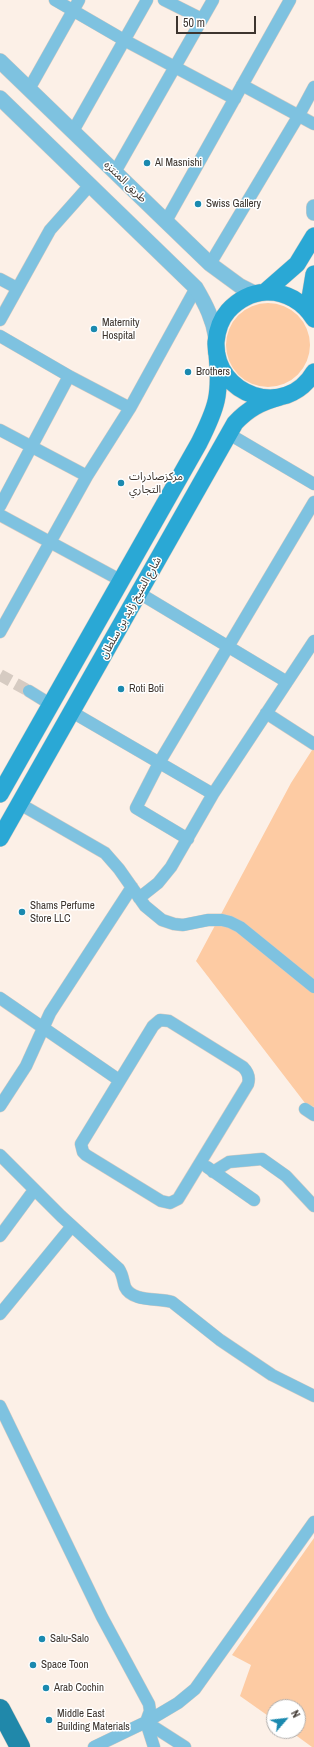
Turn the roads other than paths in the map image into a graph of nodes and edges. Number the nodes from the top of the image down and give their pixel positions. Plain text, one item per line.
1 (55, 0) edge
2 (147, 0) edge
3 (164, 0) edge
4 (213, 0) edge
5 (290, 0) edge
6 (76, 5) edge
7 (202, 19) junction
8 (124, 40) junction
9 (0, 61) edge
10 (175, 67) junction
11 (242, 85) junction
12 (314, 87) edge
13 (29, 89) junction
14 (0, 98) edge
15 (235, 99) junction
16 (299, 115) junction
17 (314, 124) edge
18 (73, 131) junction
19 (115, 172) junction
20 (90, 185) junction
21 (314, 206) edge
22 (314, 213) edge
23 (166, 221) junction
24 (314, 236) edge
25 (210, 264) junction
26 (314, 274) edge
27 (0, 279) edge
28 (17, 288) junction
29 (196, 288) junction
30 (260, 293) junction
31 (312, 316) edge
32 (0, 320) edge
33 (0, 336) edge
34 (217, 346) junction
35 (314, 372) edge
36 (69, 376) junction
37 (308, 386) edge
38 (280, 397) junction
39 (130, 408) junction
40 (0, 430) edge
41 (229, 434) junction
42 (32, 447) junction
43 (87, 476) junction
44 (314, 484) edge
45 (314, 502) edge
46 (0, 506) edge
47 (0, 515) edge
48 (51, 541) junction
49 (120, 580) junction
50 (139, 593) junction
51 (0, 632) edge
52 (228, 647) junction
53 (312, 647) edge
54 (287, 682) junction
55 (29, 691) tunnel mouth
56 (50, 704) junction
57 (72, 712) junction
58 (266, 713) junction
59 (314, 744) edge
60 (159, 763) junction
61 (0, 794) edge
62 (213, 794) junction
63 (20, 804) junction
64 (0, 838) edge
65 (188, 839) junction
66 (132, 887) junction
67 (139, 898) junction
68 (314, 987) edge
69 (0, 998) edge
70 (43, 1028) junction
71 (119, 1080) junction
72 (0, 1106) edge
73 (0, 1155) edge
74 (199, 1162) junction
75 (213, 1172) junction
76 (34, 1190) junction
77 (254, 1200) dead end
78 (314, 1206) edge
79 (72, 1226) junction
80 (0, 1236) edge
81 (0, 1314) edge
82 (314, 1396) edge
83 (0, 1406) edge
84 (314, 1522) edge
85 (0, 1709) edge
86 (146, 1722) junction
87 (20, 1747) edge
88 (94, 1747) edge
89 (154, 1747) edge
90 (185, 1747) edge

1 - 6 street
2 - 8 street
3 - 7 street
4 - 7 street
5 - 11 street
6 - 8 street
6 - 13 street
7 - 10 street
8 - 10 street
8 - 18 street
9 - 13 street, طريق المنتزه
10 - 15 street
10 - 19 street
11 - 15 street
11 - 16 street
12 - 16 street
13 - 18 street, طريق المنتزه
14 - 20 street
15 - 23 street
16 - 17 street
16 - 25 street
18 - 19 street, طريق المنتزه
19 - 23 street, طريق المنتزه
20 - 28 street
20 - 29 street
21 - 22 street
23 - 25 street, طريق المنتزه
24 - 30 main road
25 - 30 street, طريق المنتزه
26 - 31 main road
27 - 28 street
28 - 32 street
29 - 34 street
29 - 39 street
30 - 31 main road
30 - 34 main road
33 - 36 street
34 - 38 main road
34 - 49 main road, شارع الشيخ زايد بن سلطان
35 - 37 main road
36 - 39 street
36 - 42 street
37 - 38 main road, شارع الشيخ زايد بن سلطان
38 - 41 main road, شارع الشيخ زايد بن سلطان
39 - 43 street
40 - 42 street
41 - 44 street
41 - 50 main road, شارع الشيخ زايد بن سلطان
42 - 43 street
42 - 46 street
43 - 48 street
45 - 52 street
47 - 48 street
48 - 49 street
48 - 51 street
49 - 56 main road, شارع الشيخ زايد بن سلطان
50 - 52 street
50 - 57 main road, شارع الشيخ زايد بن سلطان
52 - 54 street
52 - 60 street
53 - 54 street
54 - 58 street
55 - 56 street
56 - 61 main road, شارع الشيخ زايد بن سلطان
57 - 60 street
57 - 63 main road, شارع الشيخ زايد بن سلطان
58 - 59 street
58 - 62 street
60 - 62 street
60 - 65 street
62 - 65 street
63 - 64 main road, شارع الشيخ زايد بن سلطان
63 - 66 street
65 - 67 street
66 - 67 street
66 - 70 street
67 - 68 street
69 - 70 street
70 - 71 street
70 - 72 street
71 - 74 street
71 - 74 street
73 - 76 street
74 - 75 street
75 - 77 street
75 - 78 street
76 - 79 street
76 - 80 street
79 - 81 street
79 - 82 street
83 - 86 street
84 - 86 street
85 - 87 highway
86 - 88 street
86 - 89 street
86 - 90 street

